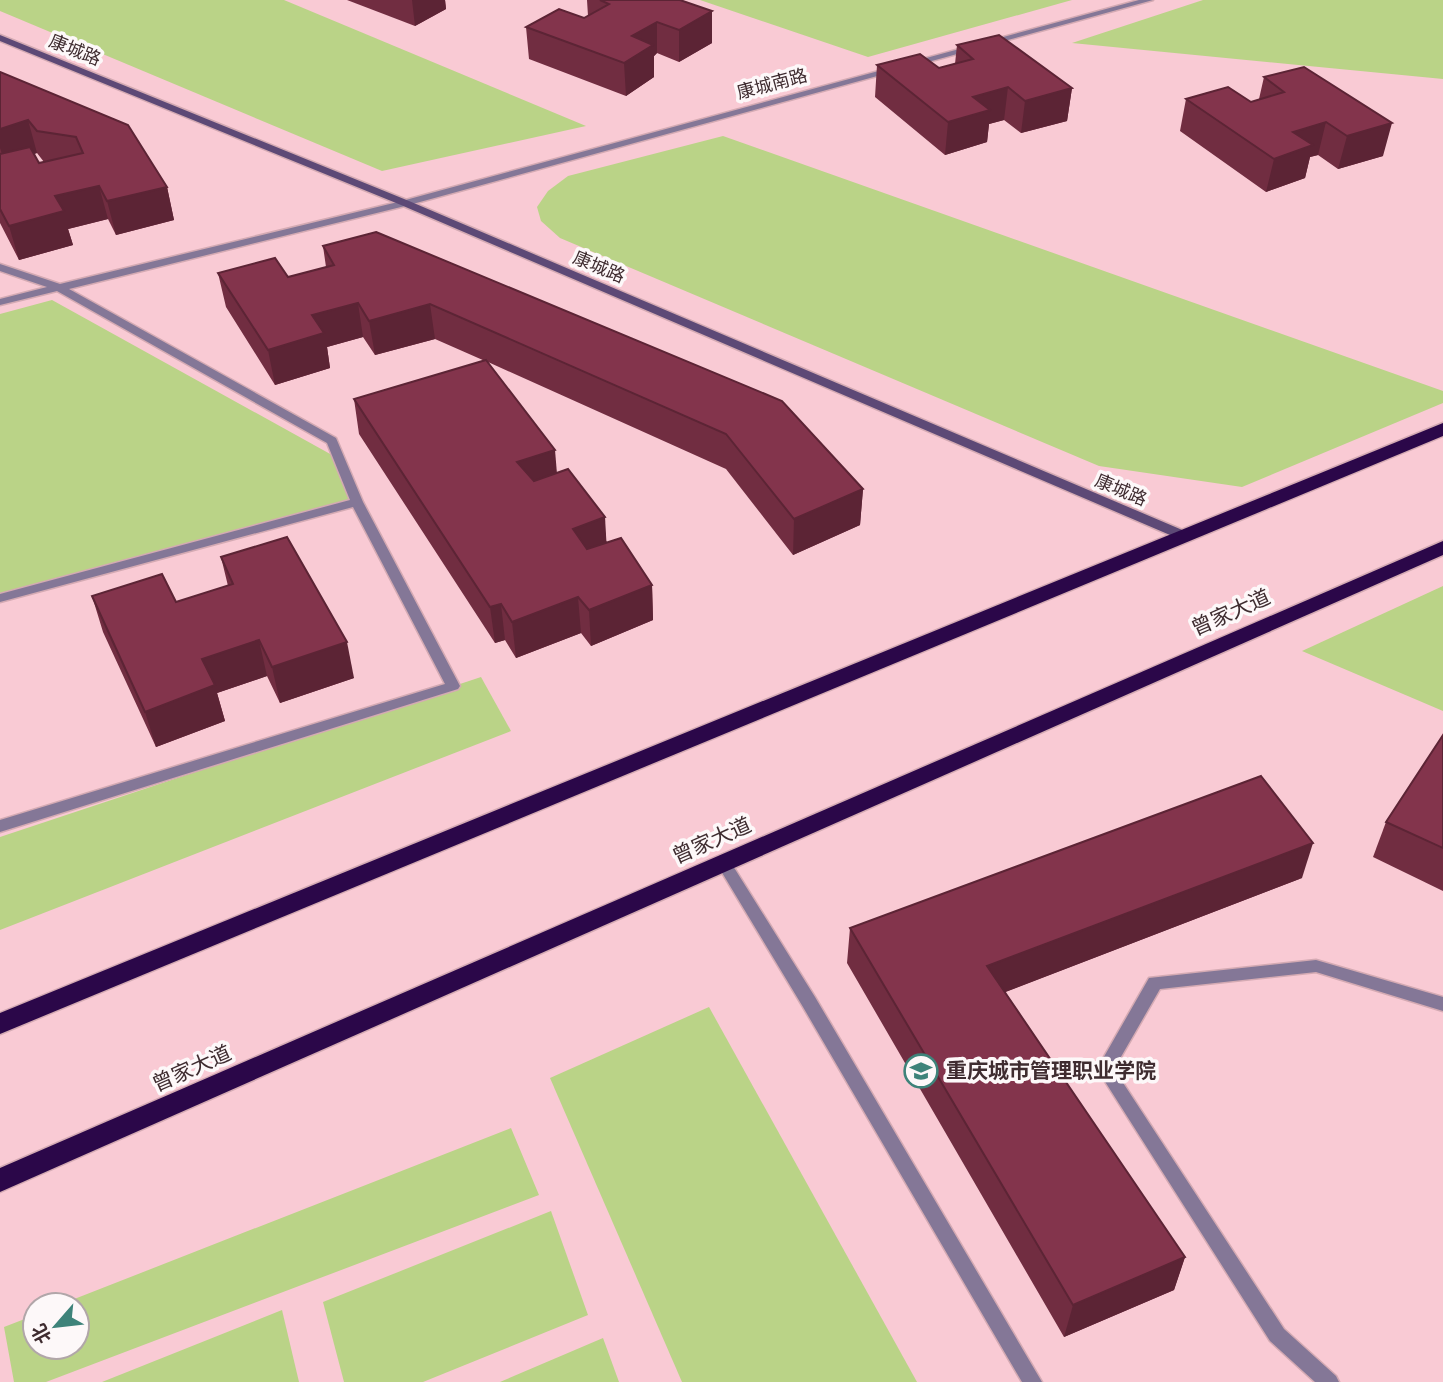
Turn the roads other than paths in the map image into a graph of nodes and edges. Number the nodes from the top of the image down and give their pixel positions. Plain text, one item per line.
1 (1149, 0) edge
2 (0, 38) edge
3 (405, 203) junction
4 (0, 267) edge
5 (58, 287) junction
6 (0, 302) edge
7 (1443, 429) edge
8 (357, 502) junction
9 (1182, 535) junction
10 (1443, 547) edge
11 (0, 598) edge
12 (0, 826) edge
13 (723, 862) junction
14 (1443, 1004) edge
15 (0, 1024) edge
16 (0, 1180) edge
17 (1032, 1382) edge
18 (1329, 1382) edge

1 - 3 street, 康城南路
2 - 3 street, 康城路
3 - 5 street, 康城南路
3 - 9 street, 康城路
4 - 5 street
5 - 6 street, 康城南路
5 - 8 street
7 - 9 highway
8 - 11 street
8 - 12 street
9 - 15 highway
10 - 13 highway, 曾家大道
13 - 16 highway, 曾家大道
13 - 17 street
14 - 18 street

